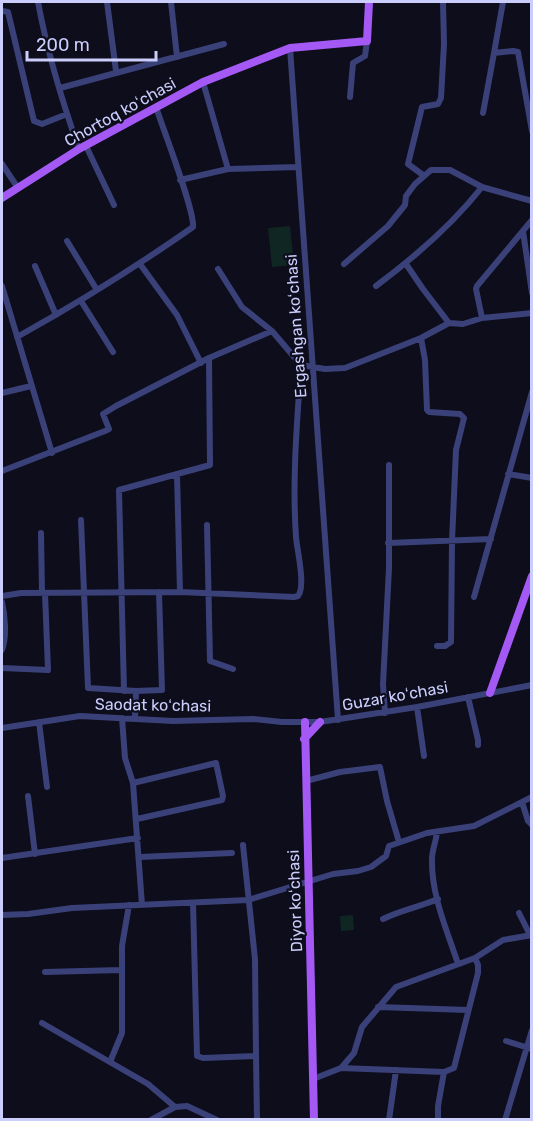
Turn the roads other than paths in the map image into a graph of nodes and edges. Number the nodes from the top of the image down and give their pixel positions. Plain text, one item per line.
1 (38, 2) edge
2 (107, 2) edge
3 (171, 2) edge
4 (369, 2) edge
5 (443, 2) edge
6 (503, 2) edge
7 (2, 11) edge
8 (367, 41) junction
9 (224, 44) dead end
10 (290, 48) junction
11 (494, 53) junction
12 (177, 57) junction
13 (116, 71) junction
14 (202, 82) junction
15 (60, 88) junction
16 (350, 97) dead end
17 (156, 107) junction
18 (483, 113) dead end
19 (67, 114) junction
20 (531, 132) edge
21 (83, 147) junction
22 (2, 164) edge
23 (298, 167) junction
24 (228, 169) junction
25 (423, 175) junction
26 (180, 180) junction
27 (482, 187) junction
28 (18, 188) junction
29 (2, 198) edge
30 (531, 201) edge
31 (114, 205) dead end
32 (531, 220) edge
33 (523, 231) junction
34 (67, 242) dead end
35 (141, 264) junction
36 (344, 264) dead end
37 (406, 264) junction
38 (35, 266) dead end
39 (218, 269) dead end
40 (2, 286) edge
41 (376, 286) dead end
42 (97, 290) junction
43 (531, 292) edge
44 (81, 301) junction
45 (531, 313) edge
46 (56, 315) junction
47 (482, 318) junction
48 (449, 323) junction
49 (272, 331) junction
50 (17, 337) junction
51 (421, 338) junction
52 (112, 352) dead end
53 (209, 358) junction
54 (201, 363) junction
55 (301, 365) junction
56 (313, 368) junction
57 (31, 386) junction
58 (531, 392) edge
59 (2, 393) edge
60 (52, 453) junction
61 (389, 465) dead end
62 (2, 471) edge
63 (177, 474) junction
64 (508, 474) junction
65 (531, 478) edge
66 (81, 520) dead end
67 (207, 525) dead end
68 (41, 533) dead end
69 (491, 539) junction
70 (452, 541) junction
71 (388, 543) junction
72 (531, 576) edge
73 (159, 592) junction
74 (180, 592) junction
75 (44, 593) junction
76 (84, 593) junction
77 (121, 593) junction
78 (210, 593) junction
79 (2, 596) edge
80 (474, 597) dead end
81 (2, 602) edge
82 (437, 646) dead end
83 (2, 650) edge
84 (2, 669) edge
85 (233, 669) dead end
86 (531, 685) edge
87 (124, 691) junction
88 (136, 692) junction
89 (490, 693) junction
90 (468, 697) junction
91 (417, 707) junction
92 (385, 712) junction
93 (122, 718) junction
94 (135, 719) junction
95 (338, 720) junction
96 (39, 722) junction
97 (305, 722) junction
98 (320, 722) junction
99 (2, 729) edge
100 (304, 739) junction
101 (478, 745) dead end
102 (424, 756) dead end
103 (306, 781) junction
104 (133, 783) junction
105 (47, 787) dead end
106 (28, 796) dead end
107 (531, 797) edge
108 (522, 802) junction
109 (137, 819) junction
110 (531, 825) edge
111 (436, 832) junction
112 (138, 838) junction
113 (399, 842) junction
114 (243, 845) dead end
115 (232, 853) dead end
116 (35, 854) junction
117 (140, 857) junction
118 (2, 858) edge
119 (308, 881) junction
120 (438, 899) junction
121 (248, 900) junction
122 (193, 903) junction
123 (129, 905) junction
124 (142, 905) junction
125 (519, 913) dead end
126 (2, 915) edge
127 (382, 919) dead end
128 (531, 935) edge
129 (475, 958) junction
130 (458, 964) junction
131 (121, 970) junction
132 (45, 972) dead end
133 (378, 1007) junction
134 (468, 1010) junction
135 (42, 1023) dead end
136 (531, 1030) edge
137 (506, 1041) dead end
138 (529, 1048) edge
139 (256, 1056) junction
140 (110, 1062) junction
141 (341, 1068) junction
142 (396, 1070) junction
143 (444, 1072) junction
144 (313, 1079) junction
145 (175, 1107) junction
146 (151, 1119) edge
147 (217, 1119) edge
148 (257, 1119) edge
149 (314, 1119) edge
150 (389, 1119) edge
151 (438, 1119) edge
152 (505, 1119) edge

1 - 15 street
2 - 13 street
3 - 12 street
4 - 8 main road
5 - 25 street
6 - 11 street
7 - 19 street
8 - 10 main road
8 - 16 street
9 - 12 street
10 - 14 main road, Chortoq koʻchasi
10 - 23 street, Ergashgan koʻchasi
11 - 18 street
11 - 20 street
12 - 13 street
13 - 15 street
14 - 17 main road, Chortoq koʻchasi
14 - 24 street
15 - 19 street
17 - 21 main road, Chortoq koʻchasi
17 - 26 street
19 - 21 street
21 - 28 main road, Chortoq koʻchasi
21 - 31 street
22 - 28 street
23 - 24 street
23 - 56 street, Ergashgan koʻchasi
24 - 26 street
25 - 27 street
25 - 36 street
26 - 35 street
27 - 30 street
27 - 37 street
28 - 29 main road, Chortoq koʻchasi
32 - 33 street
33 - 43 street
33 - 47 street
34 - 42 street
35 - 42 street
35 - 54 street
37 - 41 street
37 - 48 street
38 - 46 street
39 - 49 street
40 - 50 street
42 - 44 street
44 - 46 street
44 - 52 street
45 - 47 street
46 - 50 street
47 - 48 street
48 - 51 street
49 - 53 street
49 - 55 street
50 - 57 street
51 - 56 street
51 - 70 street
53 - 54 street
53 - 63 street
54 - 60 street
55 - 56 street
55 - 78 street
56 - 95 street, Ergashgan koʻchasi
57 - 59 street
57 - 60 street
58 - 64 street
60 - 62 street
61 - 71 street
63 - 74 street
63 - 77 street
64 - 65 street
64 - 69 street
66 - 76 street
67 - 78 street
68 - 75 street
69 - 70 street
69 - 80 street
70 - 71 street
70 - 82 street
71 - 92 street
72 - 89 main road
73 - 74 street
73 - 77 street
73 - 88 street
74 - 78 street
75 - 76 street
75 - 79 street
75 - 84 street
76 - 77 street
76 - 87 street
77 - 87 street
78 - 85 street
81 - 83 street
86 - 89 street, Guzar koʻchasi
87 - 88 street
88 - 94 street
89 - 90 street, Guzar koʻchasi
90 - 91 street, Guzar koʻchasi
90 - 101 street
91 - 92 street, Guzar koʻchasi
91 - 102 street
92 - 95 street, Guzar koʻchasi
93 - 94 street, Saodat koʻchasi
93 - 96 street, Saodat koʻchasi
93 - 104 street
94 - 97 street, Saodat koʻchasi
95 - 98 street, Guzar koʻchasi
96 - 99 street, Saodat koʻchasi
96 - 105 street
97 - 98 street, Guzar koʻchasi
97 - 100 main road, Diyor koʻchasi
98 - 100 main road
100 - 103 main road, Diyor koʻchasi
103 - 113 street
103 - 119 main road, Diyor koʻchasi
104 - 109 street
104 - 109 street
106 - 116 street
107 - 108 street
108 - 110 street
108 - 111 street
109 - 112 street
111 - 113 street
111 - 120 street
112 - 116 street
112 - 117 street
113 - 119 street
114 - 121 street
115 - 117 street
116 - 118 street
117 - 124 street
119 - 121 street
119 - 144 main road, Diyor koʻchasi
120 - 127 street
120 - 130 street
121 - 122 street
121 - 139 street
122 - 124 street
122 - 139 street
123 - 124 street
123 - 126 street
123 - 131 street
125 - 128 street
128 - 129 street
129 - 130 street
129 - 134 street
130 - 133 street
131 - 132 street
131 - 140 street
133 - 134 street
133 - 141 street
134 - 143 street
135 - 140 street
136 - 138 street
137 - 138 street
138 - 152 street
139 - 148 street
140 - 145 street
141 - 142 street
141 - 144 street
142 - 143 street
142 - 150 street
143 - 151 street
144 - 149 main road, Diyor koʻchasi
145 - 146 street
145 - 147 street

